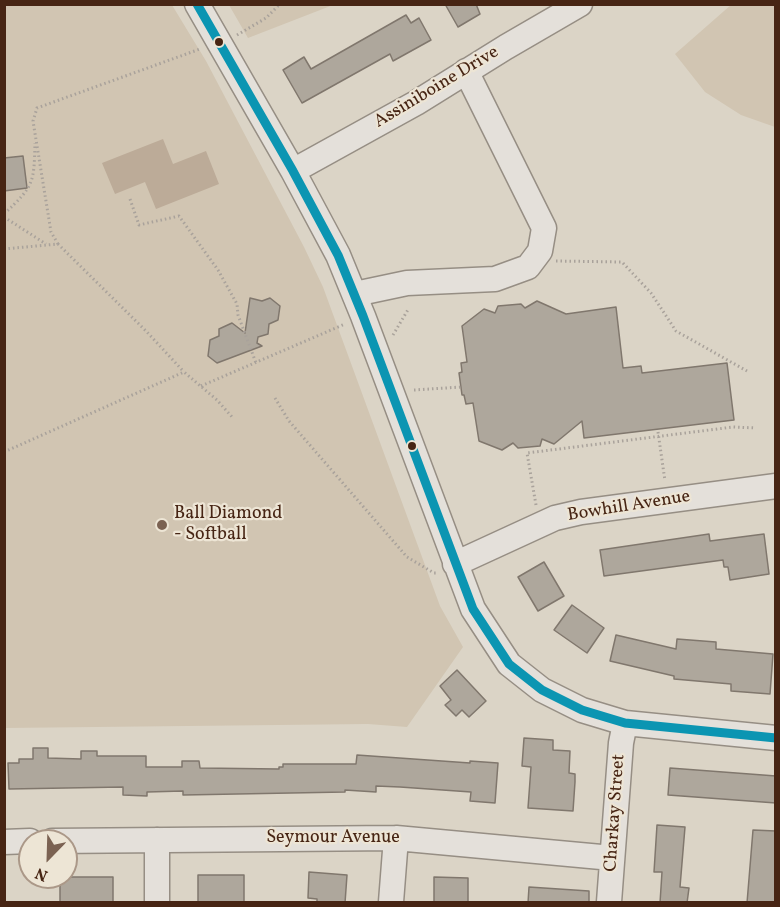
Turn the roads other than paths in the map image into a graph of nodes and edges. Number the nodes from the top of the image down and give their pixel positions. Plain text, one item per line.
1 (197, 4) edge
2 (580, 4) edge
3 (466, 71) junction
4 (293, 171) junction
5 (355, 294) junction
6 (776, 486) edge
7 (456, 567) junction
8 (625, 723) junction
9 (776, 738) edge
10 (396, 838) junction
11 (157, 840) junction
12 (78, 841) edge
13 (612, 858) junction
14 (157, 903) edge
15 (391, 903) edge
16 (609, 903) edge

1 - 4 street
2 - 3 street, Assiniboine Drive
3 - 4 street, Assiniboine Drive
3 - 5 street
4 - 5 street
5 - 7 street
6 - 7 street, Bowhill Avenue
7 - 8 street
8 - 9 street
8 - 13 street, Charkay Street
10 - 11 street, Seymour Avenue
10 - 13 street, Seymour Avenue
10 - 15 street
11 - 12 street, Seymour Avenue
11 - 14 street
13 - 16 street, Charkay Street

